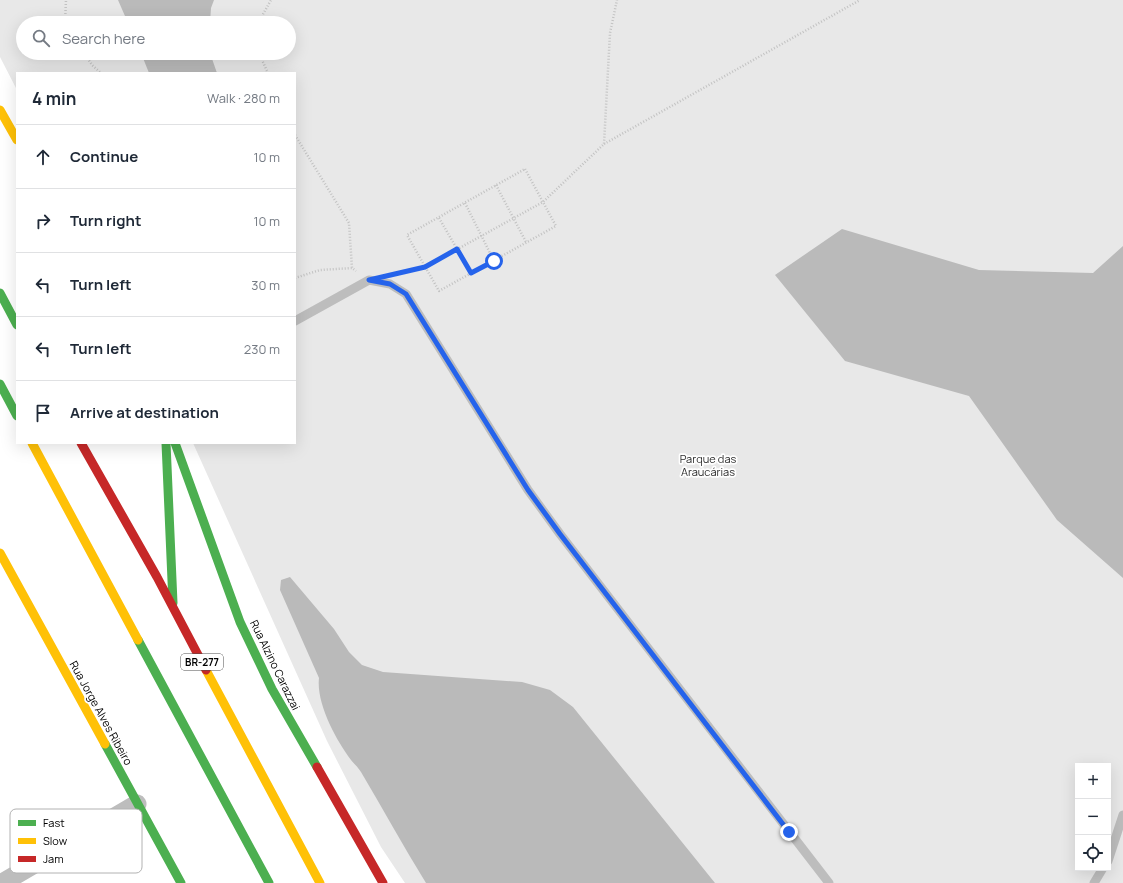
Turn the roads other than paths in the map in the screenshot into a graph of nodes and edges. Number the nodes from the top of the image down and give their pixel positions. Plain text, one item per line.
1 (0, 110) edge
2 (16, 138) edge
3 (0, 293) edge
4 (296, 320) edge
5 (16, 323) edge
6 (0, 384) edge
7 (16, 414) edge
8 (33, 444) edge
9 (82, 444) edge
10 (166, 444) edge
11 (175, 444) edge
12 (0, 553) edge
13 (173, 609) junction
14 (137, 804) junction
15 (128, 809) edge
16 (140, 809) edge
17 (142, 813) edge
18 (1123, 816) edge
19 (1111, 851) edge
20 (1101, 871) edge
21 (19, 873) edge
22 (2, 883) edge
23 (181, 883) edge
24 (269, 883) edge
25 (320, 883) edge
26 (383, 883) edge
27 (829, 883) edge
28 (1094, 883) edge

1 - 2 main road
3 - 5 main road
4 - 27 lane
6 - 7 main road
8 - 24 main road
9 - 13 main road, BR-277
10 - 13 main road
11 - 26 main road, Rua Alzino Carazzai
12 - 14 main road, Rua Jorge Alves Ribeiro
13 - 25 main road, BR-277
14 - 15 street
14 - 16 main road, Rua Jorge Alves Ribeiro
17 - 23 main road, Rua Jorge Alves Ribeiro
18 - 19 lane
20 - 28 lane
21 - 22 street

